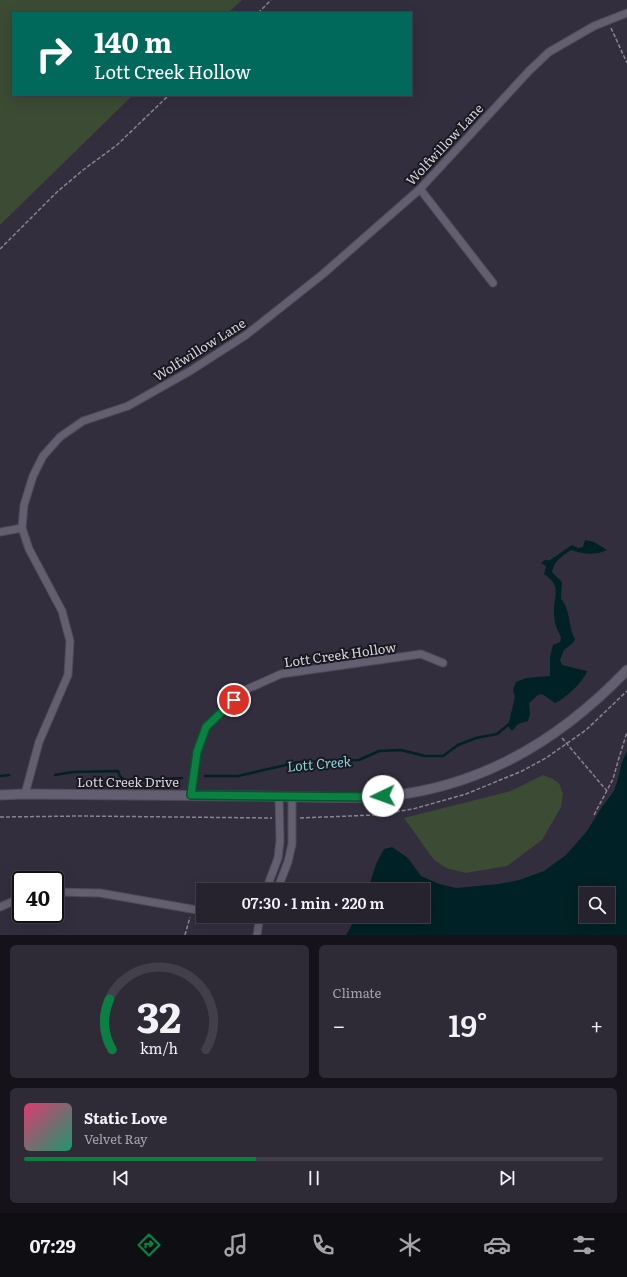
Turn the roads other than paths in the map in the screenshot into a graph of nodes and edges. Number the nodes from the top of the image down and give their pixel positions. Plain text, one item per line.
1 (627, 13) edge
2 (420, 189) junction
3 (493, 283) dead end
4 (22, 528) junction
5 (0, 532) edge
6 (443, 663) dead end
7 (627, 670) edge
8 (25, 794) junction
9 (0, 795) edge
10 (191, 795) junction
11 (279, 796) junction
12 (292, 796) junction
13 (269, 883) edge
14 (280, 883) edge
15 (64, 892) edge
16 (12, 902) edge
17 (0, 907) edge
18 (196, 910) edge
19 (259, 923) edge
20 (257, 935) edge

1 - 2 street, Wolfwillow Lane
2 - 3 street
2 - 4 street, Wolfwillow Lane
4 - 5 street
4 - 8 street, Wolfwillow Lane
6 - 10 street, Lott Creek Hollow
7 - 12 street, Lott Creek Drive
8 - 9 street, Lott Creek Drive
8 - 10 street, Lott Creek Drive
10 - 11 street, Lott Creek Drive
11 - 12 street, Lott Creek Drive
11 - 13 street
12 - 14 street
15 - 18 street
16 - 17 street
19 - 20 street

